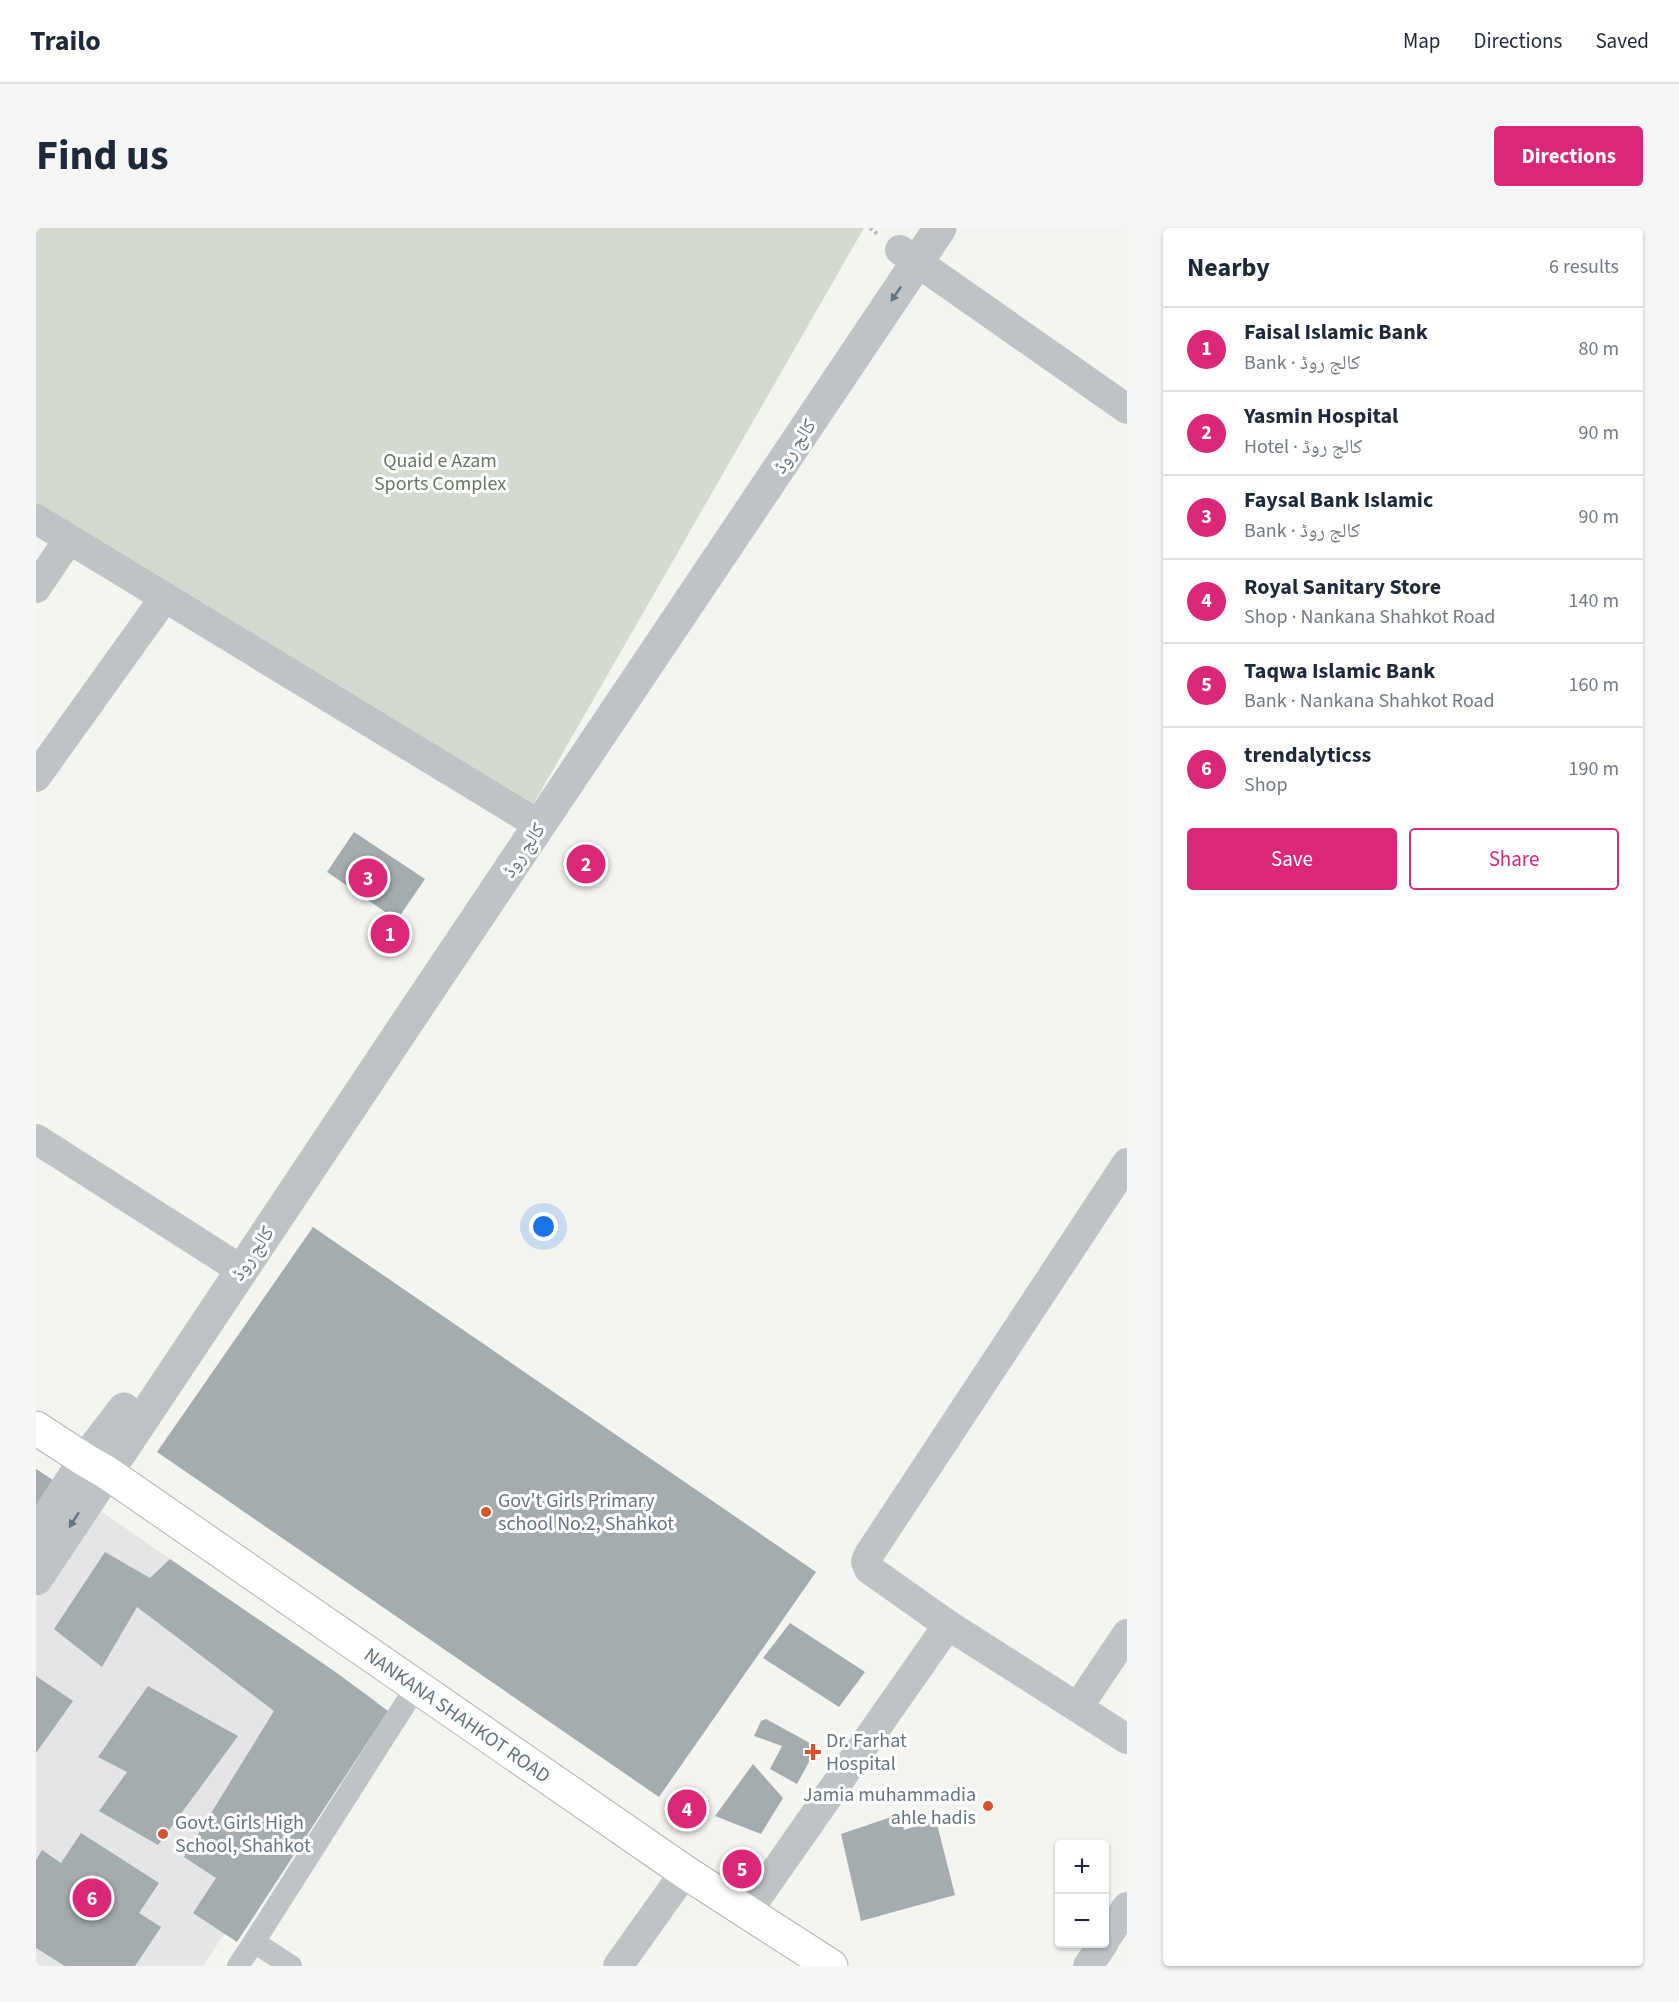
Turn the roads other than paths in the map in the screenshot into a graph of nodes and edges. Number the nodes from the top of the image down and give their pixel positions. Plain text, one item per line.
1 (940, 228) edge
2 (910, 247) edge
3 (1127, 409) edge
4 (36, 519) edge
5 (69, 539) junction
6 (36, 588) edge
7 (165, 597) junction
8 (36, 777) edge
9 (526, 817) junction
10 (36, 1139) edge
11 (1127, 1163) edge
12 (232, 1264) junction
13 (36, 1428) edge
14 (96, 1466) junction
15 (36, 1535) edge
16 (36, 1579) edge
17 (948, 1625) junction
18 (1127, 1634) edge
19 (416, 1688) junction
20 (1078, 1707) junction
21 (1127, 1739) edge
22 (685, 1872) junction
23 (1127, 1906) edge
24 (747, 1912) junction
25 (1109, 1934) edge
26 (254, 1942) junction
27 (1100, 1948) edge
28 (238, 1966) edge
29 (291, 1966) edge
30 (618, 1966) edge
31 (831, 1966) edge
32 (1088, 1966) edge

1 - 2 street, کالج روڈ
2 - 3 street
2 - 9 street, کالج روڈ
2 -> 14 street, کالج روڈ
4 - 5 street
5 - 6 street
5 - 7 street
7 - 8 street
7 - 9 street
9 - 12 street, کالج روڈ
10 - 12 street
11 - 17 street
12 - 14 street, کالج روڈ
13 - 14 main road, NANKANA SHAHKOT ROAD
14 - 15 street
14 -> 16 street
14 - 19 main road, NANKANA SHAHKOT ROAD
17 - 20 street
17 - 24 street
18 - 20 street
19 - 22 main road, NANKANA SHAHKOT ROAD
19 - 26 street
20 - 21 street
22 - 24 main road, NANKANA SHAHKOT ROAD
22 - 30 street
23 - 25 street
24 - 31 main road, NANKANA SHAHKOT ROAD
26 - 28 street
26 - 29 street
27 - 32 street

